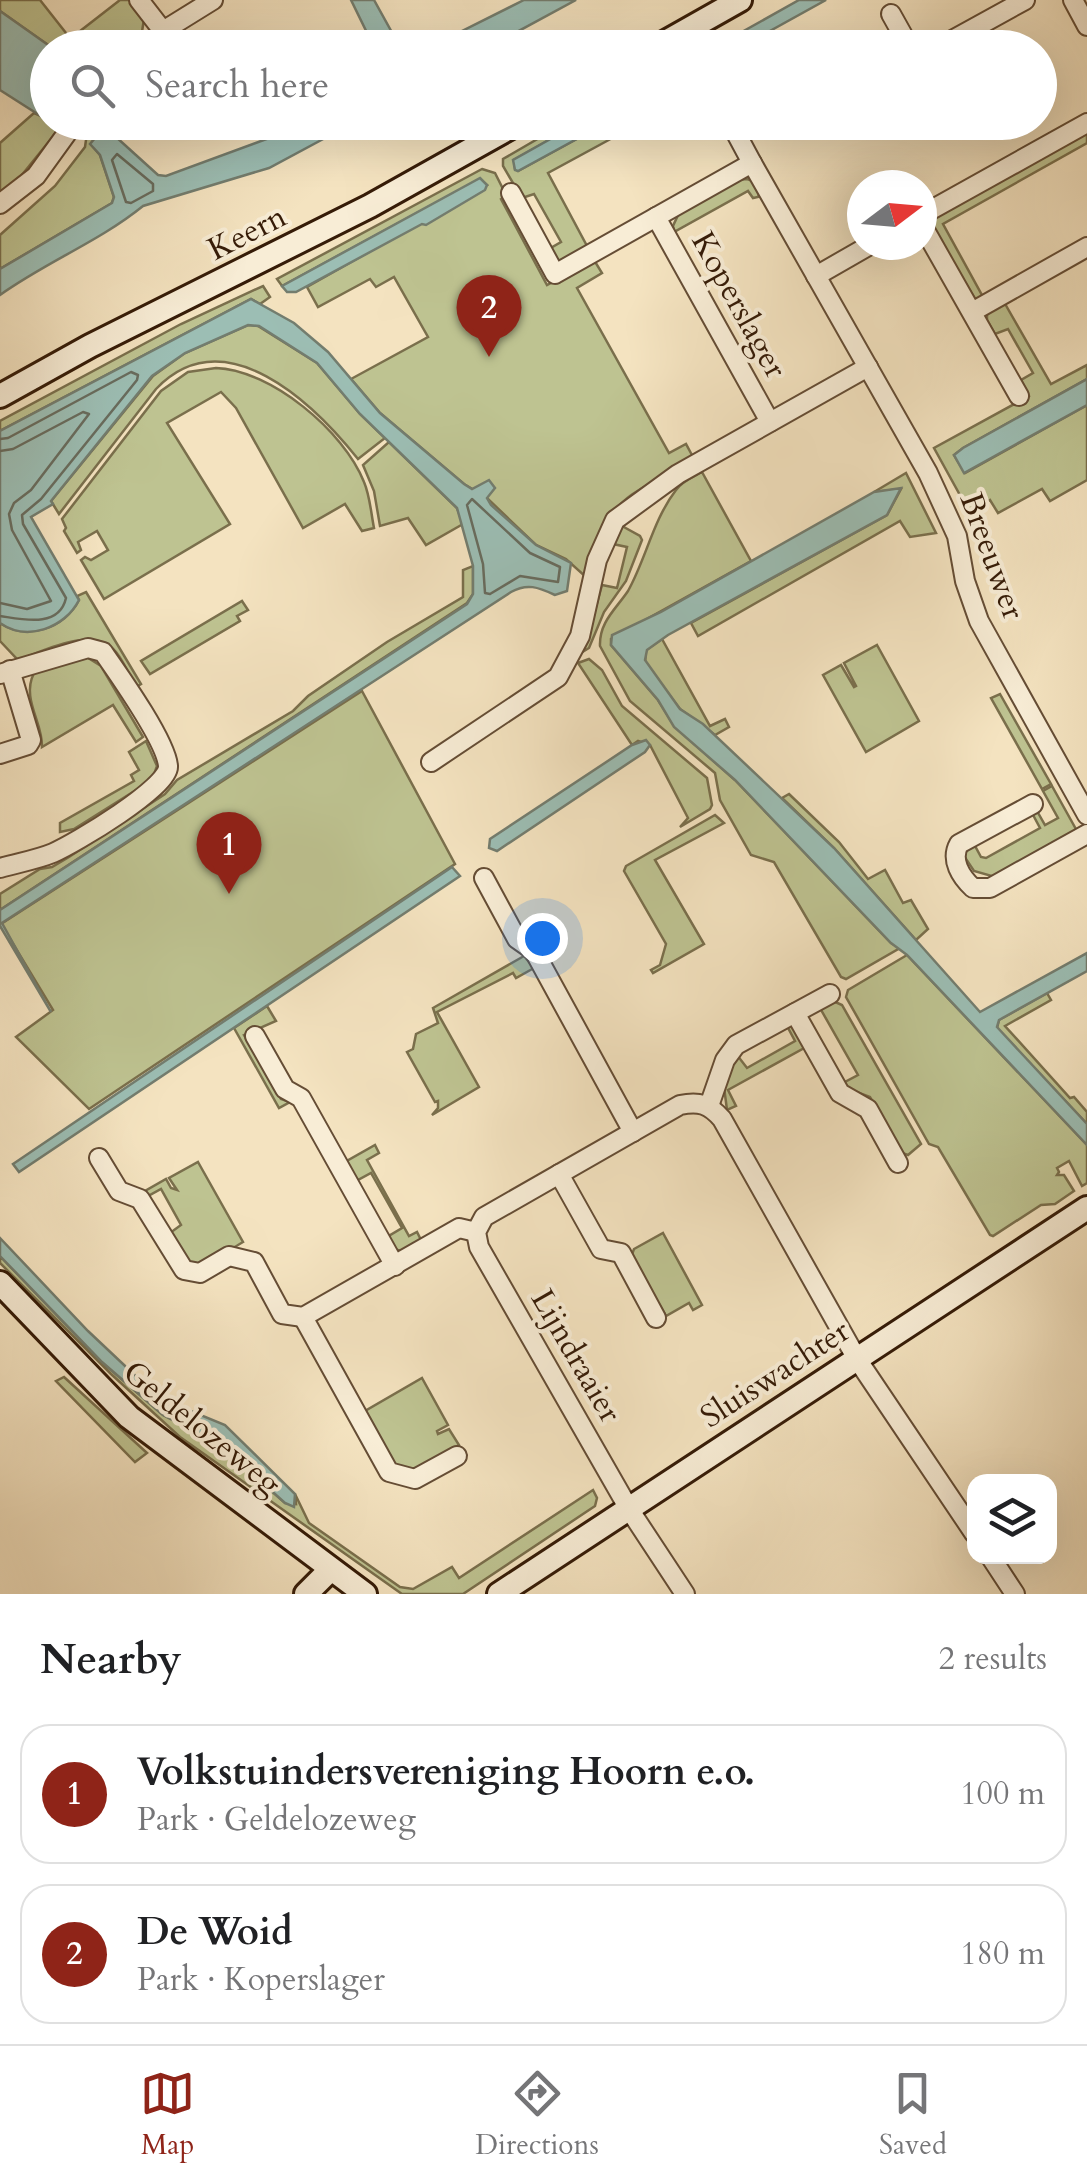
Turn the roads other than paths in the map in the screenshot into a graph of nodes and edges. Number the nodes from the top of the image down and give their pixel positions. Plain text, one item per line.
1 (139, 0) edge
2 (213, 0) edge
3 (740, 0) edge
4 (1024, 0) edge
5 (1073, 0) edge
6 (891, 14) dead end
7 (1087, 26) edge
8 (162, 30) edge
9 (166, 30) edge
10 (687, 30) edge
11 (900, 30) edge
12 (970, 30) edge
13 (1087, 123) edge
14 (62, 140) edge
15 (488, 140) edge
16 (740, 140) edge
17 (1057, 140) edge
18 (1057, 140) edge
19 (752, 163) junction
20 (510, 193) dead end
21 (0, 204) edge
22 (937, 207) edge
23 (656, 217) junction
24 (1087, 247) edge
25 (937, 251) edge
26 (847, 258) edge
27 (816, 276) junction
28 (972, 312) junction
29 (868, 368) junction
30 (0, 396) edge
31 (1020, 396) dead end
32 (770, 422) junction
33 (5, 672) edge
34 (0, 754) edge
35 (431, 762) dead end
36 (1032, 804) dead end
37 (1087, 815) edge
38 (1087, 834) edge
39 (0, 868) edge
40 (484, 878) dead end
41 (830, 994) dead end
42 (795, 1013) junction
43 (254, 1036) dead end
44 (709, 1106) junction
45 (633, 1132) junction
46 (99, 1158) dead end
47 (898, 1164) dead end
48 (559, 1174) junction
49 (1086, 1211) edge
50 (476, 1232) junction
51 (395, 1266) junction
52 (0, 1284) edge
53 (303, 1317) junction
54 (656, 1318) dead end
55 (857, 1358) junction
56 (457, 1456) dead end
57 (629, 1509) junction
58 (967, 1523) edge
59 (995, 1564) edge
60 (330, 1570) junction
61 (306, 1594) edge
62 (365, 1594) edge
63 (499, 1594) edge
64 (685, 1594) edge
65 (1014, 1594) edge

1 - 8 street
2 - 9 street
3 - 10 street
4 - 12 street
5 - 7 street
6 - 11 street
13 - 18 street
14 - 21 street
15 - 30 street, Keern
16 - 19 street
17 - 22 street
19 - 23 street, Koperslager
19 - 27 street
20 - 23 street, Koperslager
23 - 32 street, Koperslager
24 - 28 street
25 - 28 street
26 - 27 street
27 - 29 street
28 - 31 street
29 - 32 street, Koperslager
29 - 37 street, Breeuwer
32 - 35 street, Koperslager
33 - 34 street
33 - 39 street
36 - 38 street
40 - 45 street
41 - 42 street
42 - 44 street
42 - 47 street
43 - 51 street
44 - 45 street
44 - 55 street
45 - 48 street
46 - 53 street
48 - 50 street
48 - 54 street
49 - 55 street, Sluiswachter
50 - 51 street
50 - 57 street, Lijndraaier
51 - 53 street
52 - 60 street, Geldelozeweg
53 - 56 street
55 - 57 street, Sluiswachter
55 - 58 street
57 - 63 street, Sluiswachter
57 - 64 street, Lijndraaier
59 - 65 street
60 - 61 street
60 - 62 street

